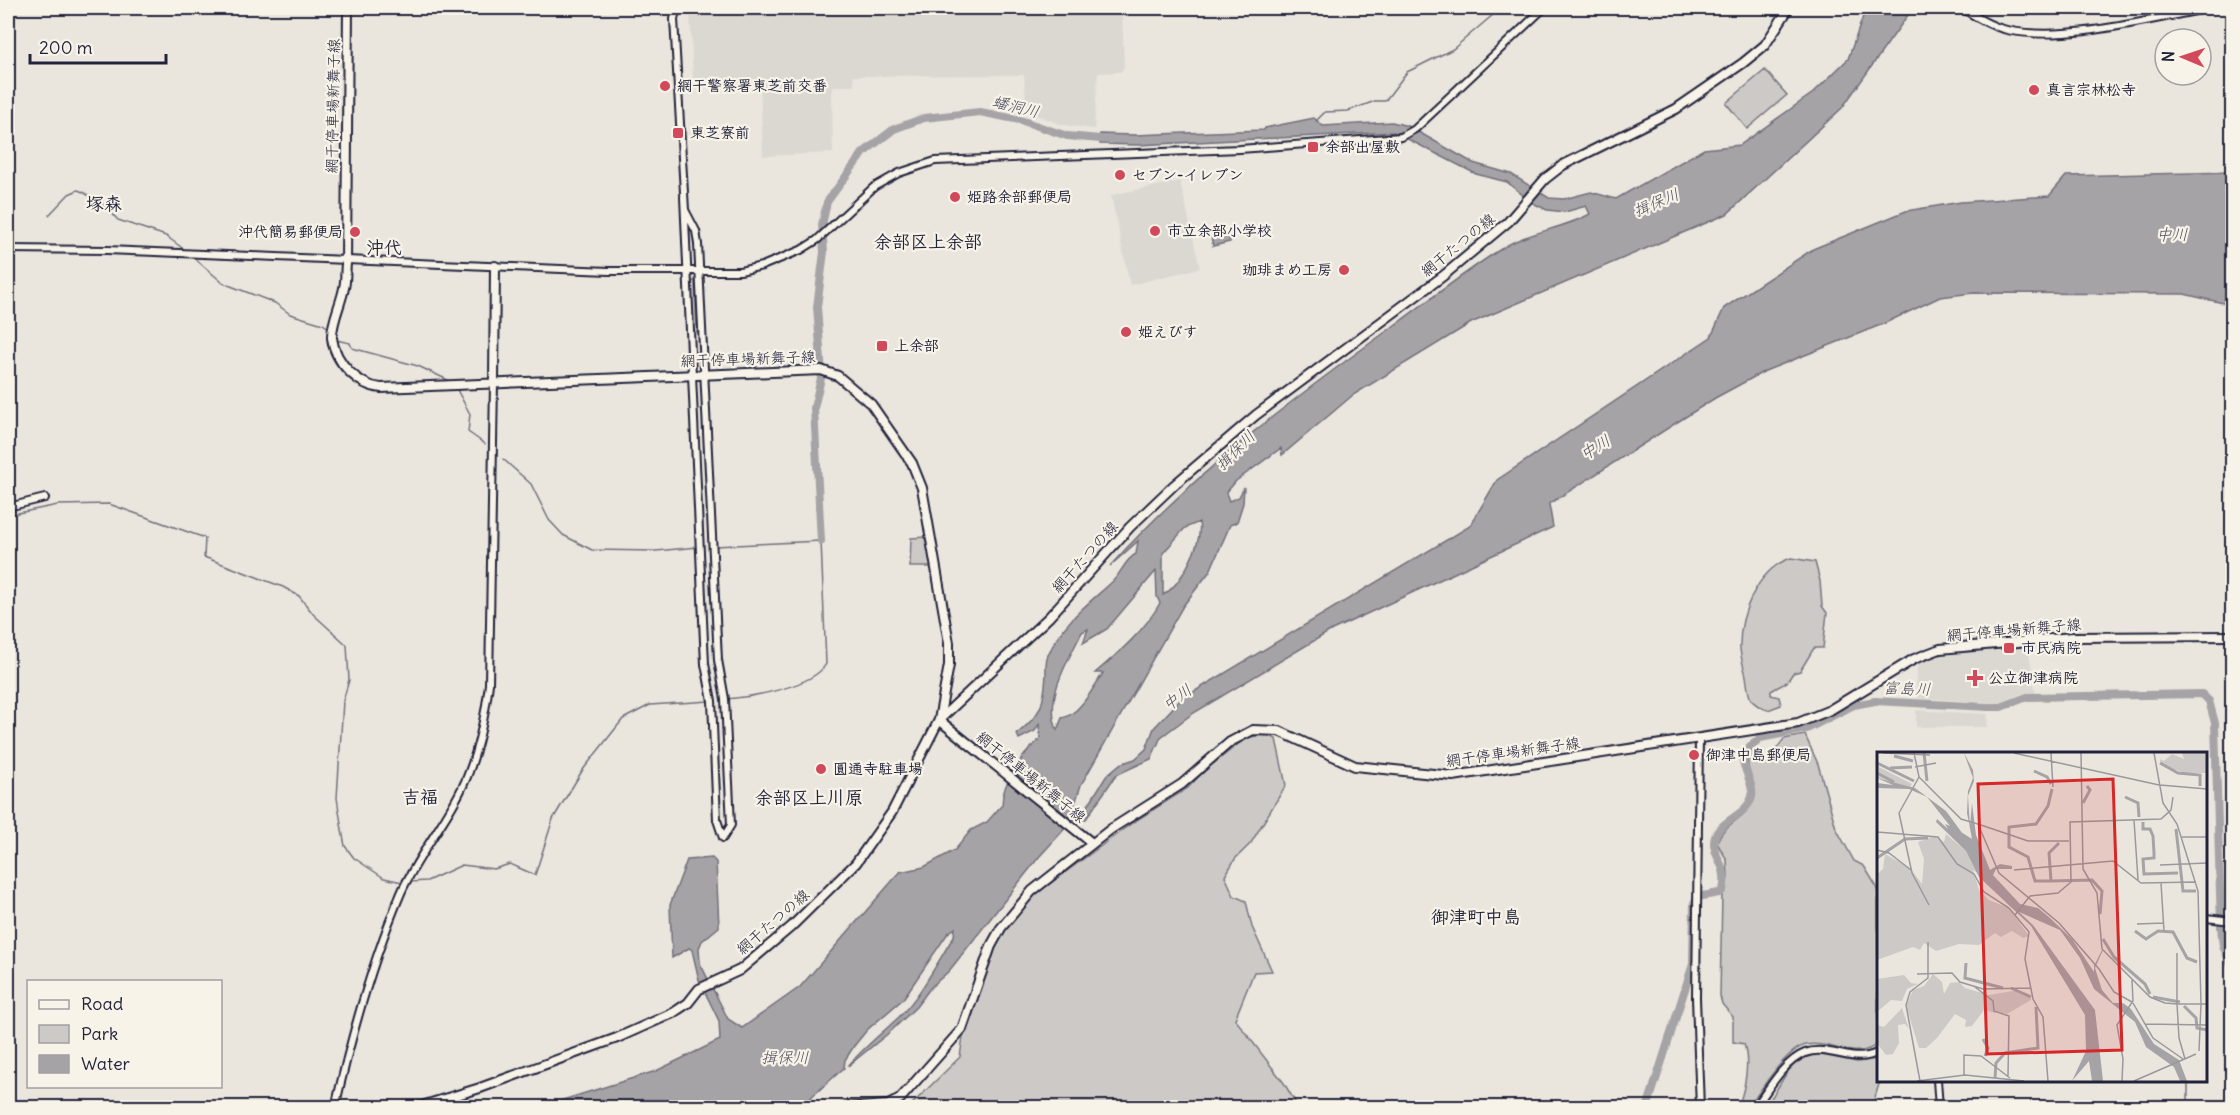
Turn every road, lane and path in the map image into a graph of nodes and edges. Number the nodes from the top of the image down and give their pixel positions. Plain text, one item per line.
1 (348, 8) edge
2 (677, 8) edge
3 (1544, 8) edge
4 (1789, 8) edge
5 (1962, 8) edge
6 (2213, 8) edge
7 (684, 197) junction
8 (8, 249) edge
9 (346, 260) junction
10 (495, 266) junction
11 (688, 272) junction
12 (700, 272) junction
13 (706, 374) junction
14 (693, 375) junction
15 (495, 382) junction
16 (45, 498) dead end
17 (8, 507) edge
18 (2232, 636) edge
19 (941, 722) junction
20 (1699, 738) junction
21 (1090, 841) junction
22 (2207, 918) edge
23 (2232, 921) edge
24 (1877, 1052) edge
25 (1937, 1082) edge
26 (335, 1107) edge
27 (415, 1107) edge
28 (843, 1107) edge
29 (1700, 1107) edge
30 (1755, 1107) edge
31 (1939, 1107) edge

1 - 9 main road, 網干停車場新舞子線
2 - 7 street
3 - 12 street
4 - 19 main road, 網干たつの線
5 - 6 street
7 - 11 street
7 - 12 street
8 - 9 street
9 - 10 street
9 - 15 main road, 網干停車場新舞子線
10 - 11 street
10 - 15 main road
11 - 12 street
11 - 14 street
12 - 13 street
13 - 14 main road, 網干停車場新舞子線
13 - 14 street
13 - 19 main road, 網干停車場新舞子線
14 - 15 main road, 網干停車場新舞子線
15 - 26 street
16 - 17 street
18 - 20 main road, 網干停車場新舞子線
19 - 21 main road, 網干停車場新舞子線
19 - 27 main road, 網干たつの線
20 - 21 main road, 網干停車場新舞子線
20 - 29 street
21 - 28 main road
22 - 23 street
24 - 30 street
25 - 31 street

